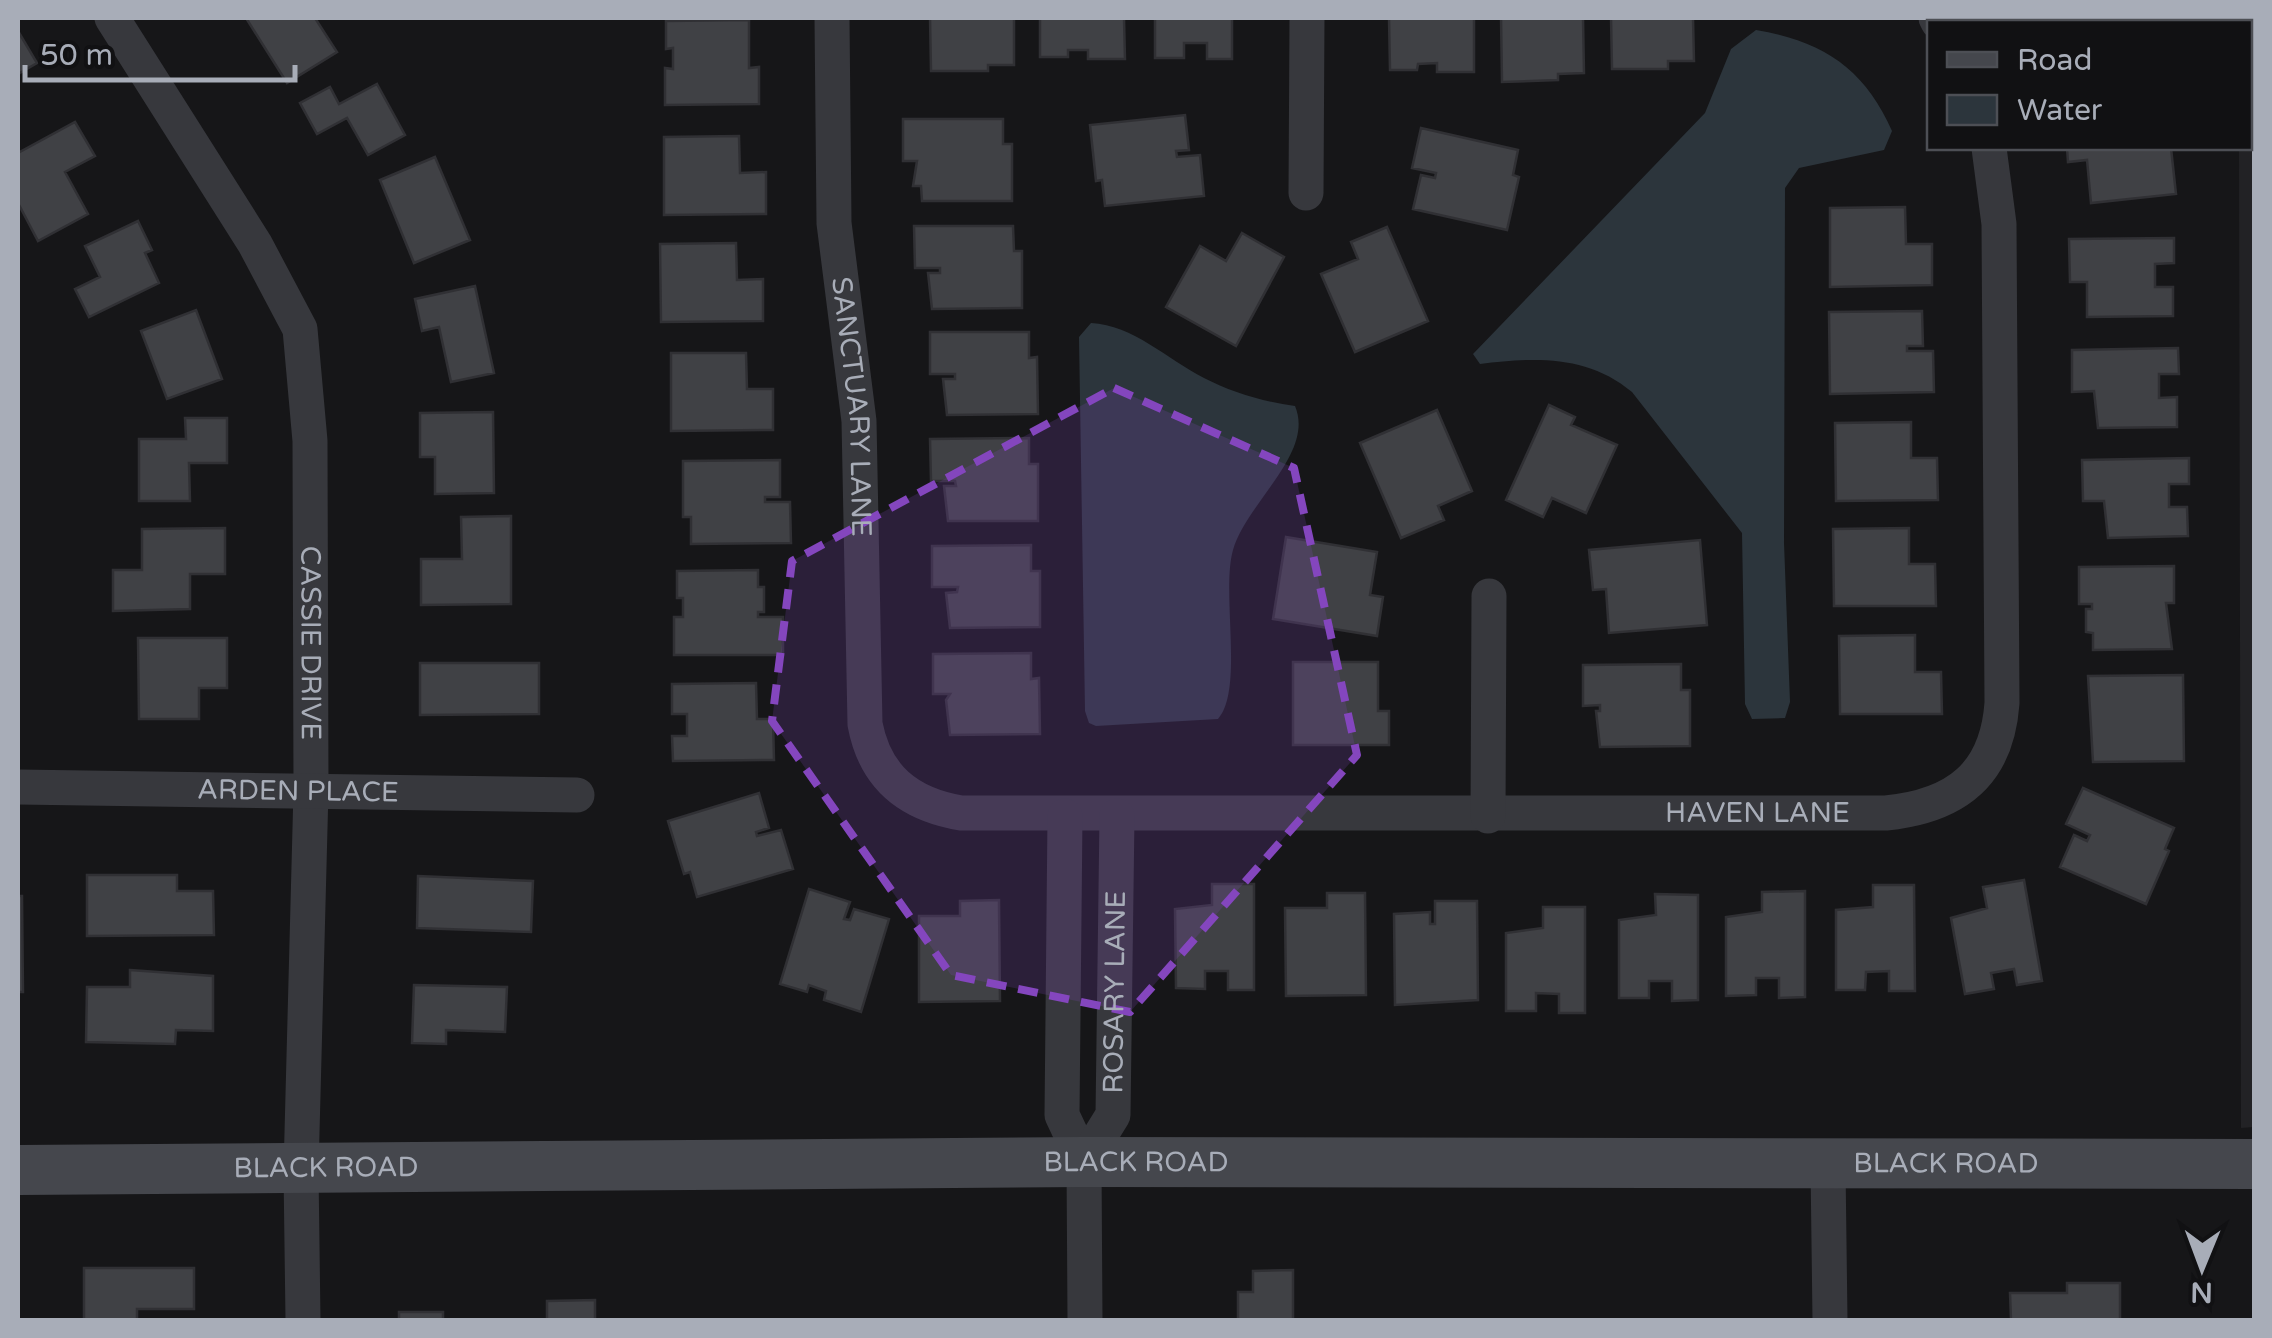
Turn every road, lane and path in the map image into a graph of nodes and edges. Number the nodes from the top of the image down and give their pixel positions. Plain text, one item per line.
1 (112, 18) edge
2 (832, 18) edge
3 (1307, 18) edge
4 (1989, 150) edge
5 (1306, 192) dead end
6 (1489, 596) dead end
7 (18, 788) edge
8 (896, 788) joint
9 (311, 790) junction
10 (577, 795) dead end
11 (1065, 816) junction
12 (1117, 816) junction
13 (1488, 816) junction
14 (1084, 1162) junction
15 (2254, 1164) edge
16 (1828, 1166) junction
17 (18, 1170) edge
18 (301, 1171) junction
19 (304, 1320) edge
20 (1085, 1320) edge
21 (1830, 1320) edge

1 - 9 street, CASSIE DRIVE
2 - 8 street, SANCTUARY LANE
3 - 5 street
4 - 13 street, HAVEN LANE
6 - 13 street
7 - 9 street, ARDEN PLACE
8 - 11 street, HAVEN LANE
9 - 10 street, ARDEN PLACE
9 - 18 street, CASSIE DRIVE
11 - 12 street, HAVEN LANE
11 - 14 street, ROSARY LANE
12 - 13 street, HAVEN LANE
12 - 14 street, ROSARY LANE
14 - 16 main road, BLACK ROAD
14 - 18 main road, BLACK ROAD
14 - 20 street, ROSARY LANE
15 - 16 main road, BLACK ROAD
16 - 21 street
17 - 18 main road, BLACK ROAD
18 - 19 street, CASSIE DRIVE

